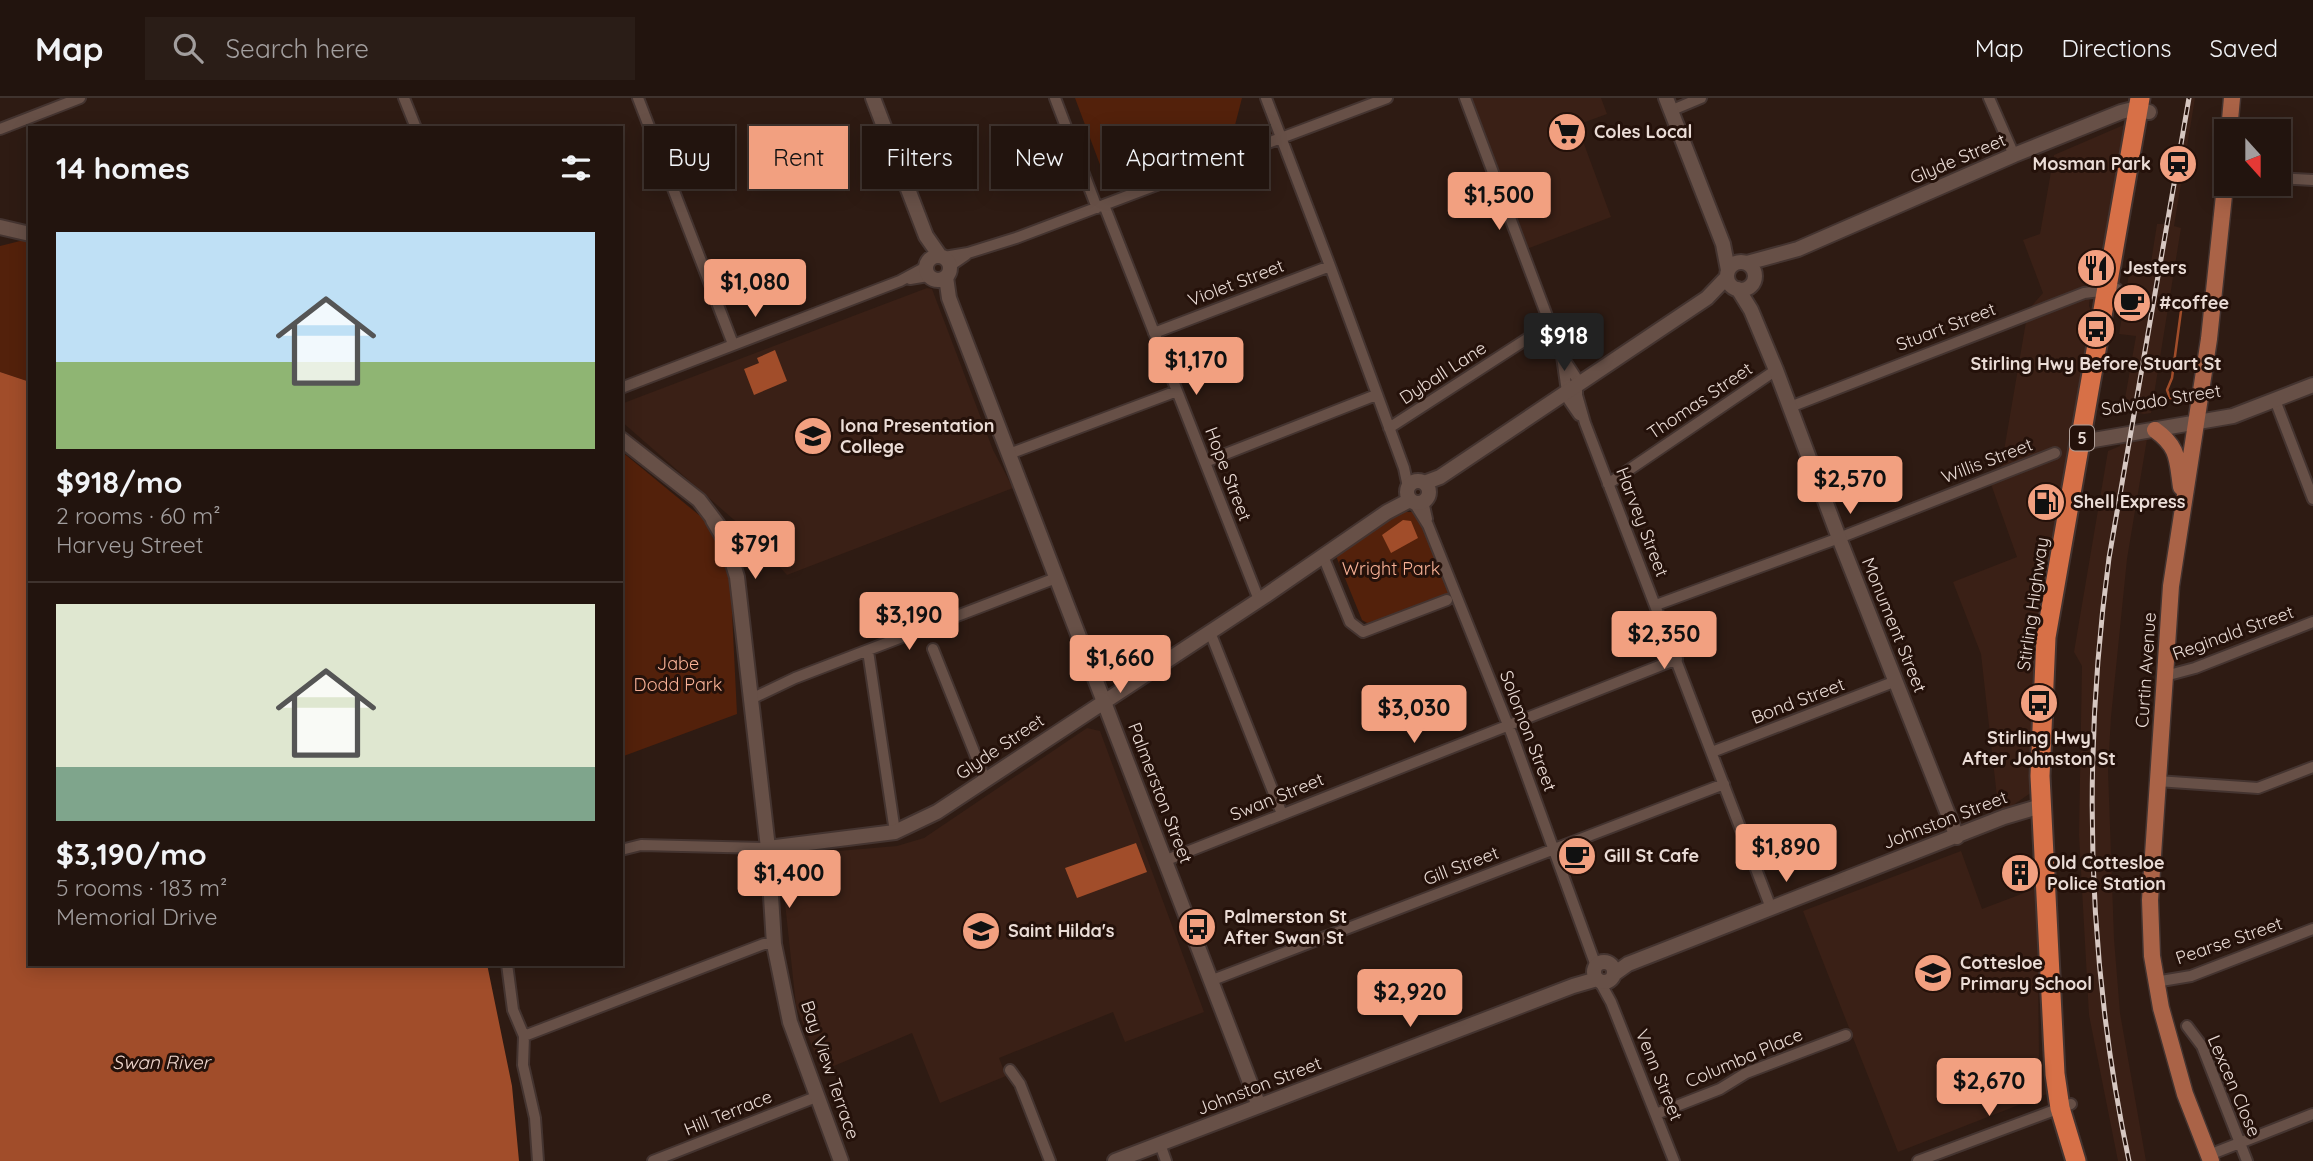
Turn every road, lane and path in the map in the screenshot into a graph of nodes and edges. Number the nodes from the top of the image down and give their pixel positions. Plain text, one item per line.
1 (80, 98) edge
2 (404, 98) edge
3 (638, 98) edge
4 (873, 98) edge
5 (1055, 98) edge
6 (1266, 98) edge
7 (1387, 98) edge
8 (1465, 98) edge
9 (1660, 98) edge
10 (1701, 98) edge
11 (1989, 98) edge
12 (2232, 98) edge
13 (2145, 104) edge
14 (1668, 105) edge
15 (2231, 119) edge
16 (414, 126) edge
17 (0, 129) edge
18 (1281, 139) junction
19 (2014, 155) junction
20 (2291, 179) edge
21 (2313, 180) edge
22 (2224, 196) edge
23 (1101, 206) junction
24 (0, 218) edge
25 (7, 229) edge
26 (28, 234) edge
27 (1331, 266) junction
28 (937, 268) junction
29 (1740, 276) junction
30 (2111, 289) junction
31 (1550, 324) junction
32 (1154, 333) junction
33 (733, 344) junction
34 (1776, 370) junction
35 (2313, 385) edge
36 (623, 387) edge
37 (1572, 389) junction
38 (1177, 391) junction
39 (1376, 395) junction
40 (2275, 400) junction
41 (1790, 407) junction
42 (2197, 421) junction
43 (1389, 428) junction
44 (2155, 430) junction
45 (2087, 436) junction
46 (623, 441) edge
47 (2055, 453) dead end
48 (1009, 454) junction
49 (1205, 463) junction
50 (1608, 484) junction
51 (1416, 492) junction
52 (2184, 499) junction
53 (2313, 499) edge
54 (1839, 538) junction
55 (1323, 555) junction
56 (1056, 578) junction
57 (1259, 600) junction
58 (1447, 600) dead end
59 (1656, 606) junction
60 (2313, 622) edge
61 (1210, 632) junction
62 (933, 649) dead end
63 (868, 651) junction
64 (1677, 660) junction
65 (2165, 676) junction
66 (1896, 681) junction
67 (751, 699) junction
68 (1104, 701) junction
69 (1508, 725) junction
70 (1712, 752) junction
71 (2313, 767) edge
72 (985, 779) junction
73 (2157, 781) junction
74 (1724, 783) junction
75 (2041, 806) junction
76 (1282, 814) junction
77 (895, 832) junction
78 (1957, 836) junction
79 (768, 848) junction
80 (1554, 849) junction
81 (623, 850) edge
82 (1164, 861) junction
83 (1771, 908) junction
84 (2313, 929) edge
85 (774, 944) junction
86 (507, 966) edge
87 (1603, 972) junction
88 (1210, 981) junction
89 (2155, 982) junction
90 (2187, 1026) dead end
91 (1846, 1035) dead end
92 (524, 1036) junction
93 (1010, 1070) dead end
94 (816, 1097) junction
95 (1259, 1106) junction
96 (2065, 1106) junction
97 (1656, 1114) junction
98 (2313, 1114) edge
99 (1160, 1144) junction
100 (2240, 1144) junction
101 (2210, 1158) edge
102 (538, 1161) edge
103 (653, 1161) edge
104 (841, 1161) edge
105 (1049, 1161) edge
106 (1115, 1161) edge
107 (1166, 1161) edge
108 (1674, 1161) edge
109 (1919, 1161) edge
110 (2076, 1161) edge
111 (2087, 1161) edge
112 (2246, 1161) edge

1 - 17 street
2 - 16 street
3 - 33 street
4 - 28 street
5 - 23 street, Hope Street
6 - 18 street, Solomon Street
7 - 18 street
8 - 31 street, Harvey Street
9 - 14 street, Monument Street
10 - 14 street
11 - 19 street
12 - 15 main road
13 - 19 street, Glyde Street
13 - 30 highway, Stirling Highway / 5
14 - 29 street, Monument Street
18 - 23 street
18 - 27 street, Solomon Street
19 - 29 street, Glyde Street
20 - 21 street
22 - 42 main road, Curtin Avenue
23 - 28 street
23 - 32 street, Hope Street
24 - 25 street
25 - 26 street
27 - 32 street, Violet Street
27 - 39 street, Solomon Street
28 - 33 street
28 - 48 street, Palmerston Street
29 - 34 street, Monument Street
29 - 37 street, Glyde Street
30 - 41 street, Stuart Street
30 - 45 highway, Stirling Highway / 5
31 - 37 street, Harvey Street
31 - 43 street, Dyball Lane
32 - 38 street, Hope Street
33 - 36 street
34 - 41 street, Monument Street
34 - 50 street, Thomas Street
35 - 40 street, Salvado Street
37 - 50 street, Harvey Street
37 - 51 street, Glyde Street
38 - 48 street
38 - 49 street, Hope Street
39 - 43 street, Solomon Street
39 - 49 street
40 - 42 street, Salvado Street
40 - 53 street
41 - 54 street, Monument Street
42 - 44 street, Salvado Street
42 - 45 street, Salvado Street
42 - 52 main road, Curtin Avenue
43 - 51 street, Solomon Street
44 - 45 street, Salvado Street
44 - 52 main road
45 - 75 highway, Stirling Highway / 5
45 - 96 highway, Stirling Highway / 5
46 - 67 street, Bay View Terrace
47 - 54 street, Willis Street
48 - 56 street, Palmerston Street
49 - 57 street, Hope Street
50 - 59 street, Harvey Street
51 - 55 street, Glyde Street
51 - 69 street, Solomon Street
52 - 65 main road, Curtin Avenue
54 - 59 street, Willis Street
54 - 66 street, Monument Street
55 - 57 street, Glyde Street
55 - 58 street
56 - 63 street
56 - 68 street, Palmerston Street
57 - 61 street, Glyde Street
59 - 64 street, Harvey Street
60 - 65 street, Reginald Street
61 - 68 street, Glyde Street
61 - 76 street
62 - 72 street
63 - 67 street
63 - 77 street
64 - 69 street, Swan Street
64 - 70 street, Harvey Street
65 - 73 main road, Curtin Avenue
66 - 70 street, Bond Street
66 - 78 street, Monument Street
67 - 79 street, Bay View Terrace
68 - 72 street, Glyde Street
68 - 82 street, Palmerston Street
69 - 76 street, Swan Street
69 - 80 street, Solomon Street
70 - 74 street, Harvey Street
71 - 73 street
72 - 77 street, Glyde Street
73 - 89 main road, Curtin Avenue
74 - 80 street, Gill Street
74 - 83 street, Harvey Street
75 - 78 street, Johnston Street
75 - 96 highway, Stirling Highway / 5
76 - 82 street, Swan Street
77 - 79 street, Glyde Street
78 - 83 street, Johnston Street
79 - 81 street, Glyde Street
79 - 85 street, Bay View Terrace
80 - 87 street, Solomon Street
80 - 88 street, Gill Street
82 - 88 street, Palmerston Street
83 - 87 street, Johnston Street
84 - 89 street, Pearse Street
85 - 92 street
85 - 94 street, Bay View Terrace
86 - 92 street
87 - 95 street, Johnston Street
87 - 97 street, Venn Street
88 - 95 street, Palmerston Street
89 - 101 main road, Curtin Avenue
90 - 100 street, Lexcen Close
91 - 97 street, Columba Place
92 - 102 street
93 - 105 street
94 - 103 street, Hill Terrace
94 - 104 street, Bay View Terrace
95 - 99 street, Johnston Street
96 - 109 street
96 - 110 highway, Stirling Highway / 5
96 - 111 highway, Stirling Highway / 5
97 - 108 street, Venn Street
98 - 100 street
99 - 106 street, Johnston Street
99 - 107 street
100 - 101 street
100 - 112 street, Lexcen Close

